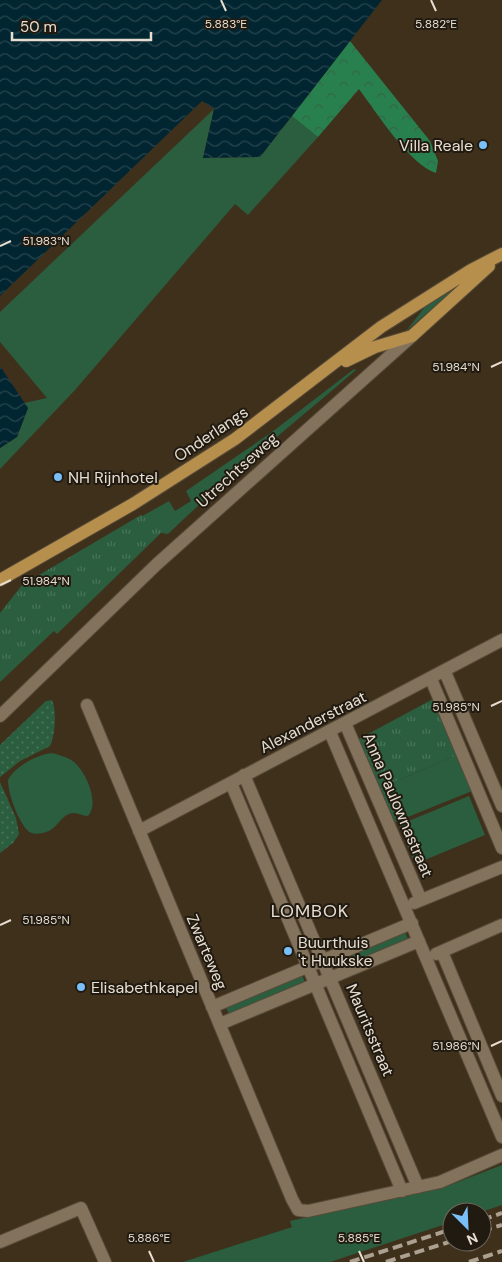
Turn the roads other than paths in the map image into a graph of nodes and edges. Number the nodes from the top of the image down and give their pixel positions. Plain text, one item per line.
1 (502, 254) edge
2 (412, 336) junction
3 (308, 385) junction
4 (0, 580) edge
5 (502, 640) edge
6 (445, 672) junction
7 (431, 679) junction
8 (88, 705) dead end
9 (0, 716) edge
10 (345, 724) junction
11 (330, 732) junction
12 (244, 775) junction
13 (231, 783) junction
14 (502, 806) edge
15 (139, 831) junction
16 (502, 848) edge
17 (502, 867) edge
18 (421, 900) junction
19 (405, 907) junction
20 (412, 923) junction
21 (502, 925) edge
22 (419, 941) junction
23 (442, 952) junction
24 (426, 958) junction
25 (324, 960) junction
26 (308, 967) junction
27 (331, 978) junction
28 (315, 985) junction
29 (212, 1007) junction
30 (220, 1024) junction
31 (502, 1096) edge
32 (502, 1137) edge
33 (502, 1155) edge
34 (418, 1187) junction
35 (402, 1190) junction
36 (0, 1242) edge
37 (106, 1262) edge

1 - 2 main road, Utrechtseweg
1 - 3 main road, Onderlangs
2 - 3 main road, Onderlangs
2 - 9 street, Utrechtseweg
3 - 4 main road, Onderlangs
5 - 6 street, Alexanderstraat
6 - 7 street, Alexanderstraat
6 - 14 street
7 - 10 street, Alexanderstraat
7 - 16 street
8 - 15 street, Zwarteweg
10 - 11 street, Alexanderstraat
10 - 18 street, Anna Paulownastraat
11 - 12 street, Alexanderstraat
11 - 19 street
12 - 13 street, Alexanderstraat
12 - 25 street, Mauritsstraat
13 - 15 street, Alexanderstraat
13 - 26 street, Mauritsstraat
15 - 29 street, Zwarteweg
17 - 18 street
18 - 19 street
19 - 20 street
20 - 22 street
20 - 25 street
21 - 23 street
22 - 24 street
22 - 27 street
23 - 24 street
23 - 31 street
24 - 32 street
25 - 26 street
25 - 27 street, Mauritsstraat
26 - 28 street, Mauritsstraat
26 - 29 street
27 - 28 street
27 - 34 street, Mauritsstraat
28 - 30 street
28 - 35 street, Mauritsstraat
29 - 30 street, Zwarteweg
30 - 35 street, Zwarteweg
33 - 34 street
34 - 35 street
36 - 37 street

